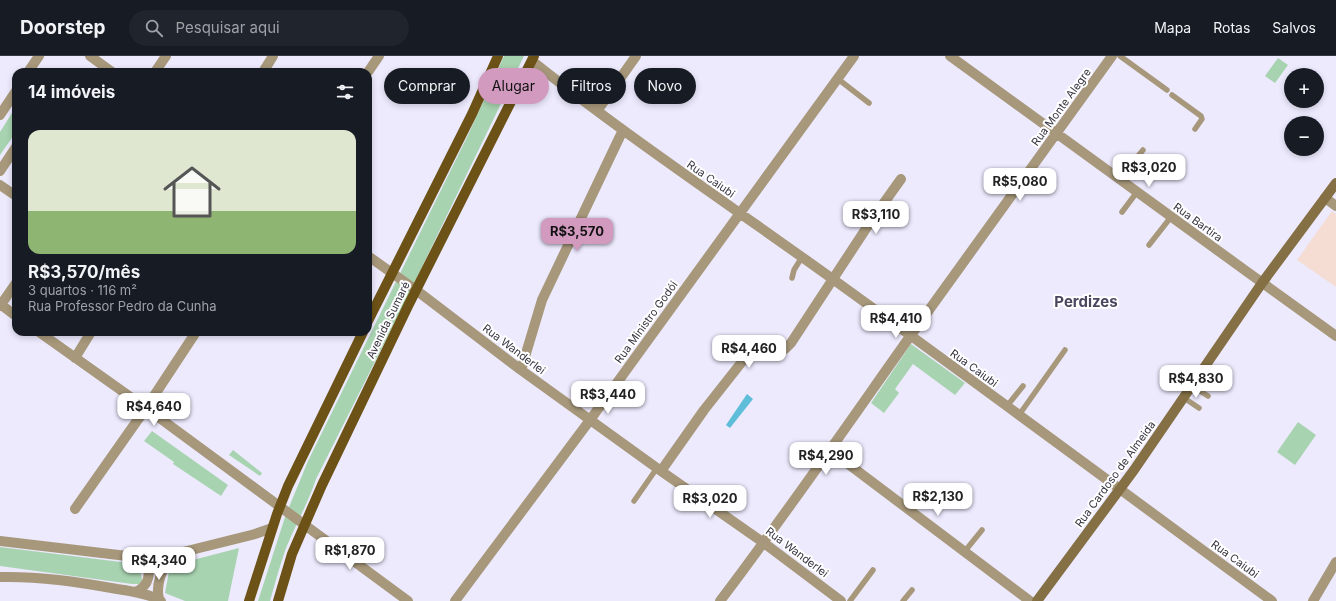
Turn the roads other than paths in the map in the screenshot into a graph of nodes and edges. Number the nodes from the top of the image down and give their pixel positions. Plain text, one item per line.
1 (39, 56) edge
2 (90, 56) edge
3 (166, 56) edge
4 (273, 56) edge
5 (379, 56) edge
6 (498, 56) edge
7 (542, 56) edge
8 (636, 56) edge
9 (854, 56) edge
10 (950, 56) edge
11 (1112, 56) edge
12 (1120, 56) edge
13 (530, 58) edge
14 (31, 68) edge
15 (106, 68) edge
16 (158, 68) edge
17 (266, 68) edge
18 (371, 68) edge
19 (838, 79) junction
20 (1167, 90) dead end
21 (1172, 95) dead end
22 (12, 100) edge
23 (869, 103) dead end
24 (597, 111) junction
25 (0, 115) edge
26 (1195, 129) dead end
27 (623, 130) junction
28 (1056, 134) junction
29 (1143, 150) dead end
30 (12, 153) edge
31 (0, 171) edge
32 (901, 179) dead end
33 (1119, 179) junction
34 (1336, 183) edge
35 (0, 185) edge
36 (1137, 192) junction
37 (12, 193) edge
38 (1325, 198) junction
39 (1336, 206) edge
40 (1122, 212) dead end
41 (740, 214) junction
42 (1171, 217) junction
43 (1149, 245) dead end
44 (802, 257) junction
45 (372, 259) edge
46 (391, 273) junction
47 (792, 278) dead end
48 (833, 279) junction
49 (1262, 284) junction
50 (12, 288) edge
51 (416, 290) junction
52 (0, 305) edge
53 (12, 313) edge
54 (372, 313) edge
55 (44, 336) edge
56 (88, 336) edge
57 (193, 336) edge
58 (361, 336) edge
59 (910, 336) junction
60 (1336, 336) edge
61 (1065, 350) dead end
62 (74, 358) junction
63 (521, 370) junction
64 (1023, 386) dead end
65 (1192, 386) junction
66 (1208, 396) dead end
67 (1184, 398) junction
68 (1007, 406) junction
69 (146, 408) junction
70 (1199, 408) dead end
71 (1019, 415) junction
72 (590, 420) junction
73 (831, 451) junction
74 (659, 470) junction
75 (1120, 489) junction
76 (634, 501) dead end
77 (280, 506) junction
78 (74, 509) dead end
79 (304, 524) junction
80 (272, 528) junction
81 (982, 530) dead end
82 (0, 541) edge
83 (764, 543) junction
84 (965, 551) junction
85 (171, 555) junction
86 (144, 558) junction
87 (1336, 562) edge
88 (873, 570) dead end
89 (0, 577) edge
90 (912, 590) dead end
91 (135, 592) junction
92 (160, 600) edge
93 (249, 601) edge
94 (278, 601) edge
95 (408, 601) edge
96 (455, 601) edge
97 (720, 601) edge
98 (841, 601) edge
99 (850, 601) edge
100 (903, 601) edge
101 (1030, 601) edge
102 (1037, 601) edge
103 (1272, 601) edge
104 (1313, 601) edge

1 - 14 street
2 - 15 street
3 - 16 street
4 - 17 street
5 - 18 street
6 - 46 main road, Avenida Sumaré
7 - 13 street
8 - 24 street
9 - 19 street, Rua Ministro Godói
10 - 28 street, Rua Bartira
11 - 28 street, Rua Monte Alegre
12 - 20 lane
13 - 24 street, Rua Caiubi
13 - 51 main road, Avenida Sumaré
19 - 23 lane
19 - 41 street, Rua Ministro Godói
21 - 26 lane
22 - 25 street
24 - 27 street, Rua Caiubi
27 - 41 street, Rua Caiubi
27 - 63 street
28 - 33 street, Rua Bartira
28 - 59 street, Rua Monte Alegre
29 - 33 lane
30 - 31 street
32 - 48 street
33 - 36 street, Rua Bartira
34 - 38 main road, Rua Cardoso de Almeida
35 - 37 street
36 - 40 lane
36 - 42 street, Rua Bartira
38 - 39 street
38 - 49 main road, Rua Cardoso de Almeida
41 - 44 street, Rua Caiubi
41 - 72 street, Rua Ministro Godói
42 - 43 lane
42 - 49 street, Rua Bartira
44 - 47 lane
44 - 48 street, Rua Caiubi
45 - 46 street, Rua Wanderlei
46 - 51 street, Rua Wanderlei
46 - 54 main road, Avenida Sumaré
48 - 59 street, Rua Caiubi
48 - 74 street
49 - 60 street, Rua Bartira
49 - 65 main road, Rua Cardoso de Almeida
50 - 52 street
51 - 63 street, Rua Wanderlei
51 - 79 main road, Avenida Sumaré
52 - 53 street
55 - 62 street
56 - 62 street
57 - 69 street
58 - 77 main road, Avenida Sumaré
59 - 68 street, Rua Caiubi
59 - 73 street, Rua Monte Alegre
61 - 71 lane
62 - 69 street
63 - 72 street, Rua Wanderlei
64 - 68 lane
65 - 66 lane
65 - 67 main road, Rua Cardoso de Almeida
67 - 70 lane
67 - 75 main road, Rua Cardoso de Almeida
68 - 71 street, Rua Caiubi
69 - 77 street
69 - 78 street
71 - 75 street, Rua Caiubi
72 - 74 street, Rua Wanderlei
72 - 96 street, Rua Ministro Godói
73 - 83 street, Rua Monte Alegre
73 - 84 street
74 - 76 lane
74 - 83 street, Rua Wanderlei
75 - 102 main road, Rua Cardoso de Almeida
75 - 103 street, Rua Caiubi
77 - 79 street
77 - 80 main road, Avenida Sumaré
79 - 94 main road, Avenida Sumaré
79 - 95 street
80 - 85 street
80 - 93 main road, Avenida Sumaré
81 - 84 lane
82 - 86 street
83 - 97 street, Rua Monte Alegre
83 - 98 street, Rua Wanderlei
84 - 101 street
85 - 86 street
85 - 92 street
86 - 91 street
87 - 104 street
88 - 99 lane
89 - 91 street
90 - 100 lane
91 - 92 street

